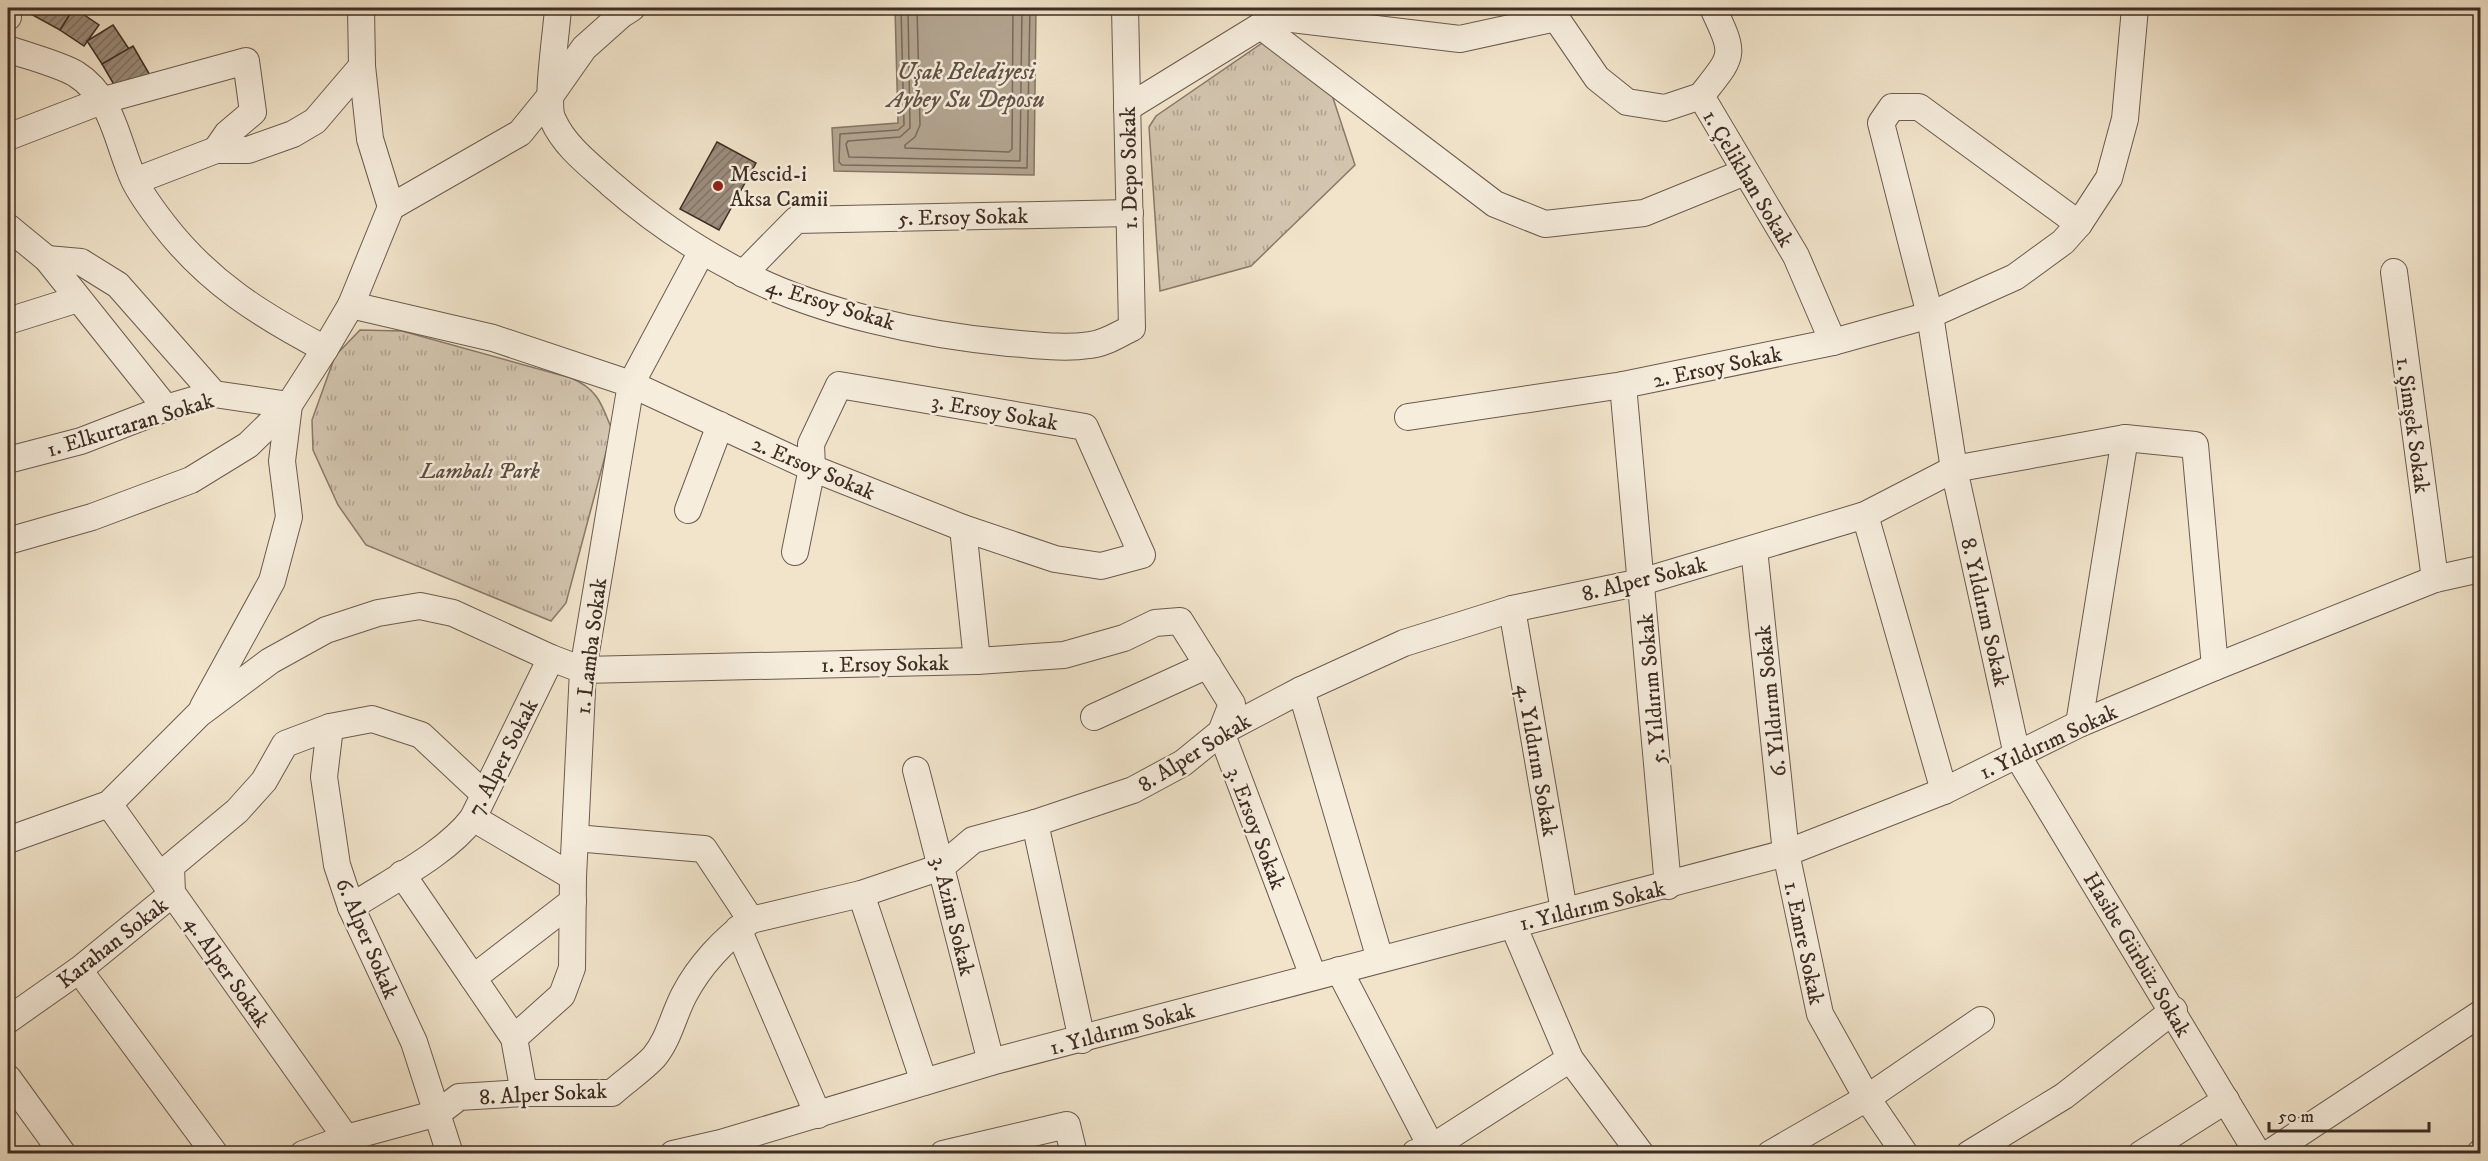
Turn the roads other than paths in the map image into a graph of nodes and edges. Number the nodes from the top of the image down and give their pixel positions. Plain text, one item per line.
1 (8, 8) edge
2 (361, 8) edge
3 (558, 8) edge
4 (632, 8) edge
5 (1125, 8) edge
6 (1713, 8) edge
7 (2135, 8) edge
8 (1555, 13) edge
9 (8, 17) edge
10 (1261, 26) junction
11 (8, 49) edge
12 (362, 66) junction
13 (551, 95) junction
14 (1701, 96) junction
15 (104, 100) junction
16 (1127, 108) junction
17 (8, 137) edge
18 (216, 150) junction
19 (1745, 172) junction
20 (135, 181) junction
21 (391, 207) junction
22 (1130, 213) junction
23 (2079, 224) junction
24 (8, 227) edge
25 (702, 251) junction
26 (47, 259) junction
27 (2394, 272) dead end
28 (743, 274) junction
29 (78, 299) junction
30 (351, 305) junction
31 (1930, 315) junction
32 (8, 321) edge
33 (1132, 328) joint
34 (1833, 342) junction
35 (325, 349) junction
36 (631, 384) junction
37 (1623, 385) junction
38 (214, 394) junction
39 (289, 405) junction
40 (166, 408) junction
41 (1408, 417) dead end
42 (720, 425) junction
43 (2126, 438) junction
44 (8, 460) edge
45 (812, 468) junction
46 (1954, 469) junction
47 (688, 510) dead end
48 (1865, 515) junction
49 (963, 528) junction
50 (8, 541) edge
51 (1754, 549) junction
52 (795, 552) dead end
53 (1142, 555) joint
54 (2481, 569) edge
55 (2435, 579) junction
56 (1641, 582) junction
57 (1512, 609) junction
58 (551, 658) junction
59 (977, 662) junction
60 (1208, 665) junction
61 (2215, 667) junction
62 (583, 670) junction
63 (1301, 690) junction
64 (199, 714) junction
65 (1094, 717) dead end
66 (2079, 724) junction
67 (330, 727) junction
68 (1221, 732) junction
69 (2017, 755) junction
70 (916, 770) dead end
71 (1944, 790) junction
72 (484, 794) junction
73 (110, 804) junction
74 (473, 818) junction
75 (1035, 823) junction
76 (575, 838) junction
77 (8, 840) edge
78 (1786, 853) junction
79 (941, 867) junction
80 (402, 874) junction
81 (1668, 886) junction
82 (573, 889) junction
83 (172, 894) junction
84 (861, 894) junction
85 (351, 907) junction
86 (1564, 911) junction
87 (744, 925) junction
88 (1513, 925) junction
89 (1380, 959) junction
90 (79, 970) junction
91 (1339, 970) junction
92 (1313, 976) junction
93 (473, 978) junction
94 (2174, 1010) junction
95 (2481, 1014) edge
96 (8, 1020) edge
97 (1981, 1020) dead end
98 (514, 1038) junction
99 (1082, 1040) junction
100 (1570, 1059) junction
101 (991, 1062) junction
102 (8, 1078) edge
103 (924, 1082) junction
104 (524, 1093) junction
105 (1867, 1098) junction
106 (2226, 1100) junction
107 (438, 1113) junction
108 (818, 1115) junction
109 (346, 1138) junction
110 (722, 1148) edge
111 (1427, 1152) edge
112 (63, 1154) edge
113 (215, 1154) edge
114 (303, 1154) edge
115 (450, 1154) edge
116 (673, 1154) edge
117 (943, 1154) edge
118 (1074, 1154) edge
119 (1641, 1154) edge
120 (1770, 1154) edge
121 (1905, 1154) edge
122 (1969, 1154) edge
123 (2141, 1154) edge
124 (2258, 1154) edge
125 (2268, 1154) edge

1 - 9 street
2 - 12 street
3 - 13 street, 4. Ersoy Sokak
4 - 13 street
5 - 16 street, 1. Depo Sokak
6 - 14 street
7 - 23 street, 2. Ersoy Sokak
8 - 10 street
8 - 14 street, 1. Çelikhan Sokak
10 - 16 street
10 - 19 street
11 - 15 street
12 - 18 street
12 - 21 street
13 - 21 street
13 - 25 street, 4. Ersoy Sokak
14 - 19 street, 1. Çelikhan Sokak
15 - 17 street
15 - 18 street
15 - 20 street
16 - 22 street, 1. Depo Sokak
18 - 20 street
19 - 34 street, 1. Çelikhan Sokak
20 - 35 street
21 - 30 street
22 - 28 street, 5. Ersoy Sokak
22 - 33 street, 1. Depo Sokak
23 - 31 street, 2. Ersoy Sokak
23 - 31 street, 8. Yıldırım Sokak
24 - 26 street
25 - 28 street, 4. Ersoy Sokak
25 - 36 street, 1. Lamba Sokak
26 - 29 street
26 - 38 street
27 - 55 street, 1. Şimşek Sokak
28 - 33 street, 4. Ersoy Sokak
29 - 32 street
29 - 40 street
30 - 35 street
30 - 36 street, 2. Ersoy Sokak
31 - 34 street, 2. Ersoy Sokak
31 - 46 street, 8. Yıldırım Sokak
34 - 37 street, 2. Ersoy Sokak
35 - 39 street
36 - 42 street, 2. Ersoy Sokak
36 - 62 street, 1. Lamba Sokak
37 - 41 street, 2. Ersoy Sokak
37 - 56 street, 5. Yıldırım Sokak
38 - 39 street, 1. Elkurtaran Sokak
38 - 40 street, 1. Elkurtaran Sokak
39 - 50 street
39 - 64 street
40 - 44 street, 1. Elkurtaran Sokak
42 - 45 street, 2. Ersoy Sokak
42 - 47 street
43 - 46 street, 8. Alper Sokak
43 - 61 street, 8. Alper Sokak
43 - 66 street
45 - 49 street, 2. Ersoy Sokak
45 - 52 street
45 - 53 street, 3. Ersoy Sokak
46 - 48 street, 8. Alper Sokak
46 - 69 street, 8. Yıldırım Sokak
48 - 51 street, 8. Alper Sokak
48 - 71 street
49 - 53 street, 2. Ersoy Sokak
49 - 59 street
51 - 56 street, 8. Alper Sokak
51 - 78 street, 6. Yıldırım Sokak
54 - 55 street, 1. Yıldırım Sokak
55 - 61 street, 1. Yıldırım Sokak
56 - 57 street, 8. Alper Sokak
56 - 81 street, 5. Yıldırım Sokak
57 - 63 street, 8. Alper Sokak
57 - 86 street, 4. Yıldırım Sokak
58 - 62 street
58 - 64 street
58 - 72 street, 7. Alper Sokak
59 - 60 street, 1. Ersoy Sokak
59 - 62 street, 1. Ersoy Sokak
60 - 65 street
60 - 68 street
61 - 66 street, 1. Yıldırım Sokak
62 - 76 street, 1. Lamba Sokak
63 - 68 street, 8. Alper Sokak
63 - 89 street
64 - 73 street
66 - 69 street, 1. Yıldırım Sokak
67 - 72 street
67 - 83 street, Karahan Sokak
67 - 85 street, 6. Alper Sokak
68 - 75 street, 8. Alper Sokak
68 - 92 street, 3. Ersoy Sokak
69 - 71 street, 1. Yıldırım Sokak
69 - 94 street, Hasibe Gürbüz Sokak
70 - 79 street, 3. Azim Sokak
71 - 78 street, 1. Yıldırım Sokak
72 - 74 street, 7. Alper Sokak
73 - 77 street
73 - 83 street, 4. Alper Sokak
74 - 80 street, 7. Alper Sokak
74 - 82 street
75 - 79 street, 8. Alper Sokak
75 - 99 street
76 - 82 street, 1. Lamba Sokak
76 - 87 street
78 - 81 street, 1. Yıldırım Sokak
78 - 105 street, 1. Emre Sokak
79 - 84 street, 8. Alper Sokak
79 - 101 street, 3. Azim Sokak
80 - 85 street, 7. Alper Sokak
80 - 93 street
81 - 86 street, 1. Yıldırım Sokak
82 - 93 street
82 - 98 street, 1. Lamba Sokak
83 - 90 street, Karahan Sokak
83 - 109 street, 4. Alper Sokak
84 - 87 street, 8. Alper Sokak
84 - 103 street
85 - 107 street, 6. Alper Sokak
86 - 88 street, 1. Yıldırım Sokak
87 - 104 street, 8. Alper Sokak
87 - 108 street
88 - 89 street, 1. Yıldırım Sokak
88 - 100 street
89 - 91 street, 1. Yıldırım Sokak
90 - 96 street, Karahan Sokak
90 - 113 street
91 - 92 street, 1. Yıldırım Sokak
91 - 111 street
92 - 99 street, 1. Yıldırım Sokak
93 - 98 street
94 - 106 street, Hasibe Gürbüz Sokak
94 - 122 street
95 - 125 street
97 - 105 street
98 - 104 street
99 - 101 street, 1. Yıldırım Sokak
100 - 111 street
100 - 119 street
101 - 103 street, 1. Yıldırım Sokak
102 - 112 street
103 - 108 street, 1. Yıldırım Sokak
104 - 107 street, 8. Alper Sokak
105 - 120 street
105 - 121 street, 1. Emre Sokak
106 - 123 street
106 - 124 street, Hasibe Gürbüz Sokak
107 - 109 street, 8. Alper Sokak
107 - 115 street, 6. Alper Sokak
108 - 110 street, 1. Yıldırım Sokak
109 - 114 street, 8. Alper Sokak
110 - 116 street, 1. Yıldırım Sokak
117 - 118 street

